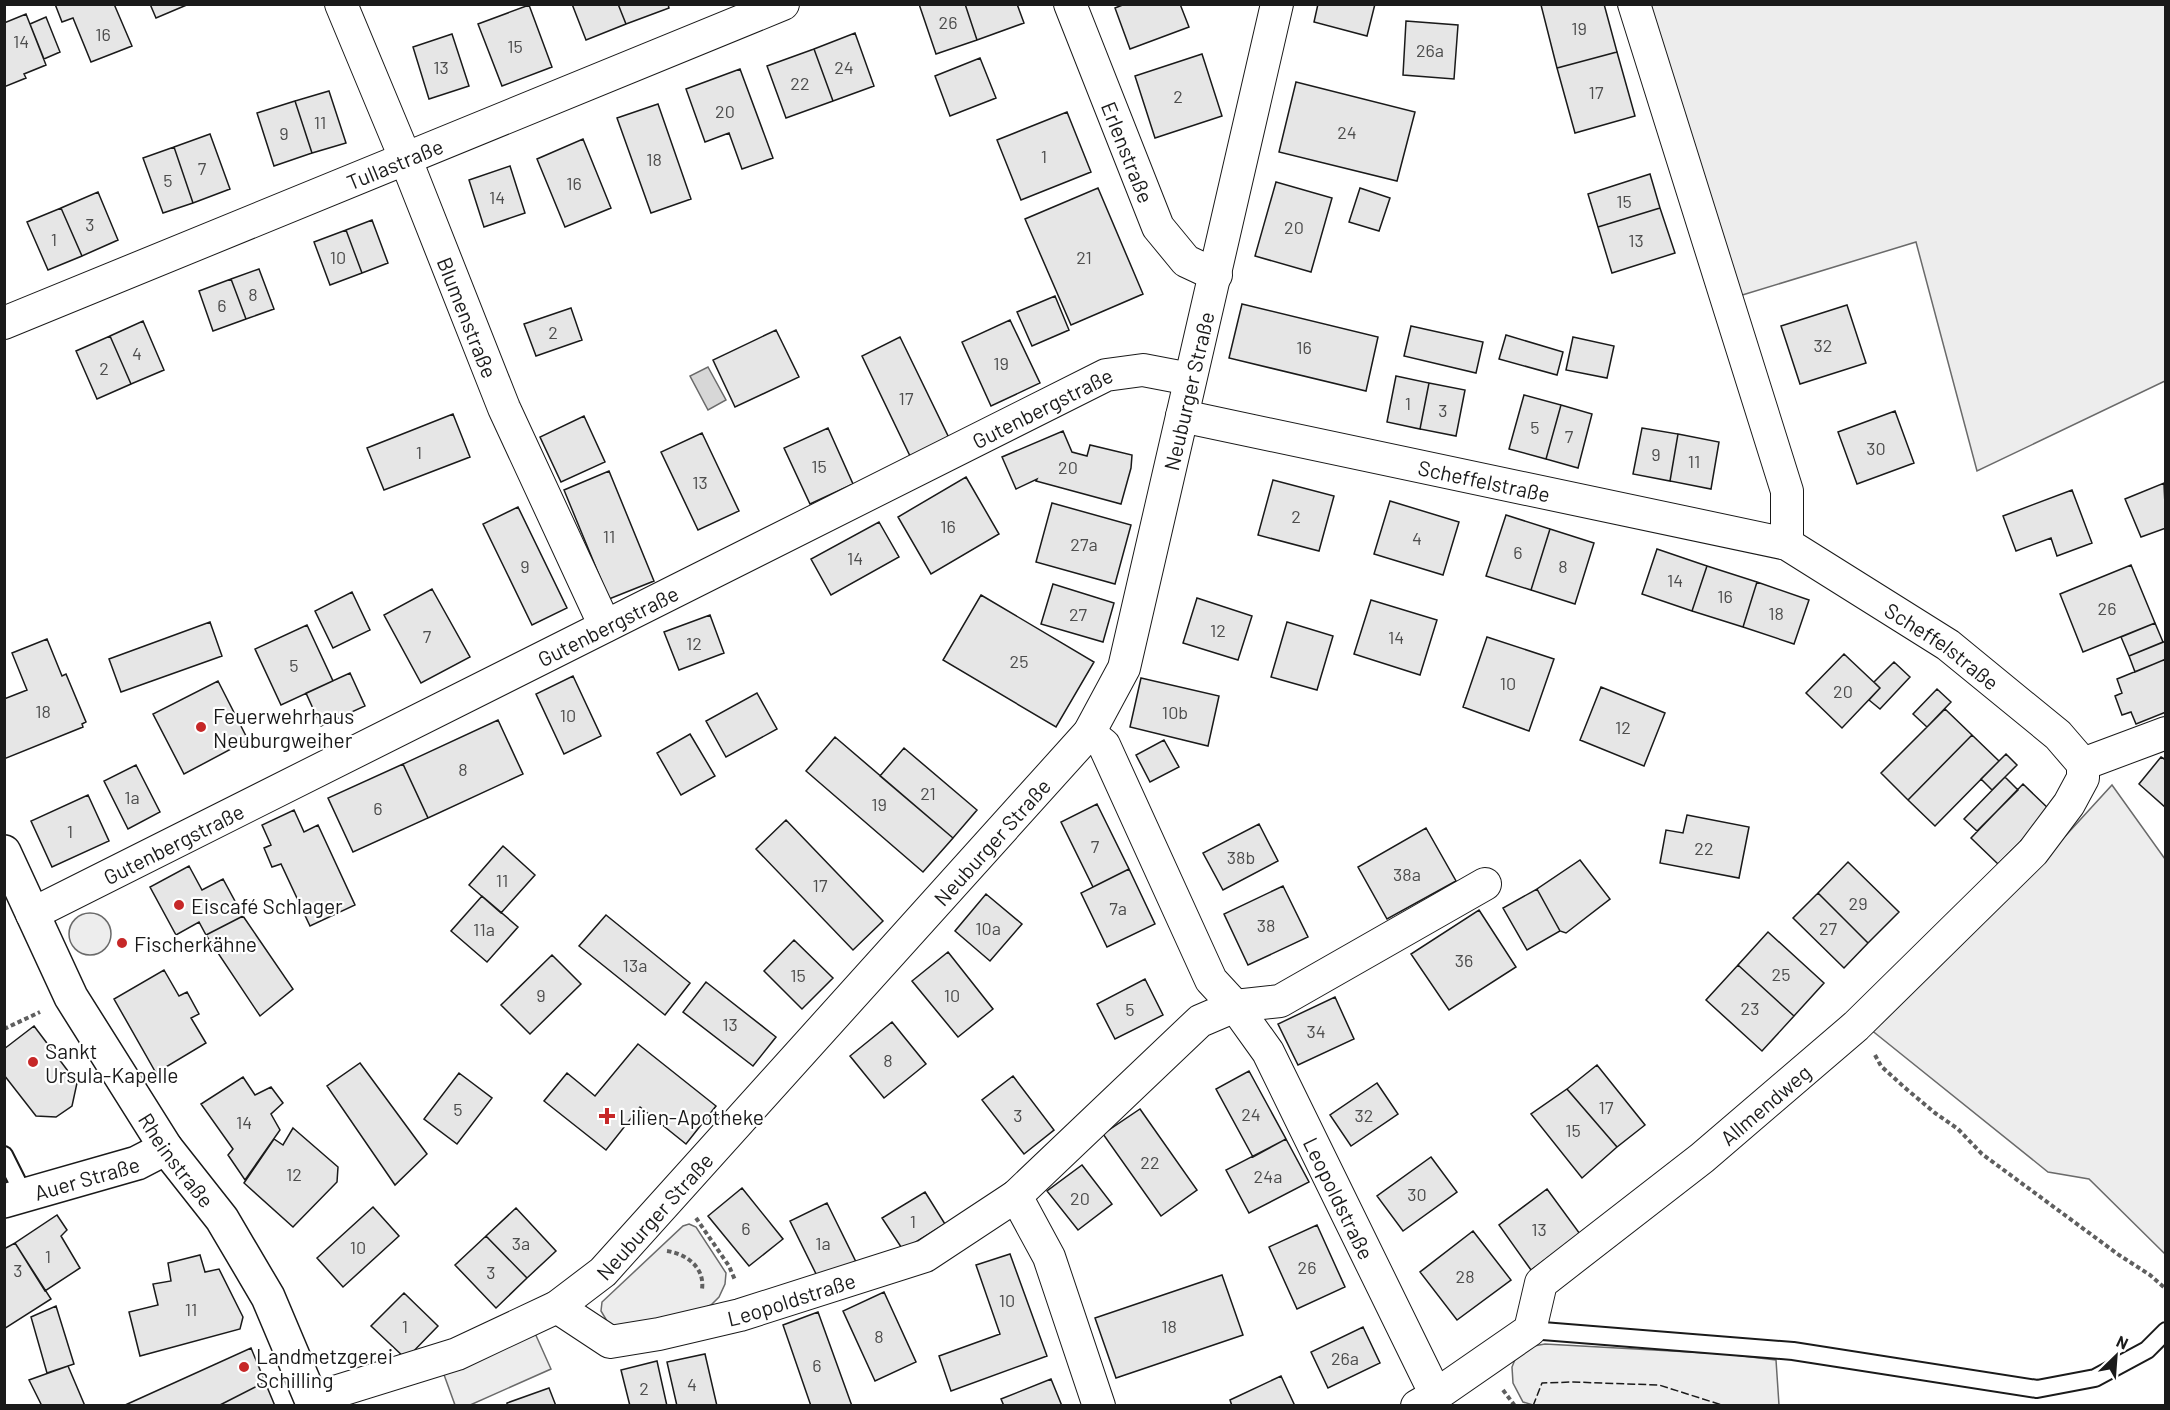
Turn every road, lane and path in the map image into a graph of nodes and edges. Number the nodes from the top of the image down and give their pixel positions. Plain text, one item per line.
1 (341, 4) edge
2 (783, 4) edge
3 (1070, 4) edge
4 (1277, 4) edge
5 (1634, 4) edge
6 (721, 16) edge
7 (406, 160) junction
8 (1216, 275) junction
9 (4, 322) edge
10 (1190, 379) junction
11 (1182, 416) junction
12 (1787, 544) junction
13 (605, 626) junction
14 (1089, 733) junction
15 (2166, 733) edge
16 (2083, 764) junction
17 (4, 852) edge
18 (1485, 884) dead end
19 (33, 914) junction
20 (1235, 1006) junction
21 (1861, 1022) junction
22 (166, 1148) junction
23 (4, 1155) edge
24 (674, 1192) junction
25 (1016, 1196) junction
26 (14, 1198) edge
27 (634, 1238) junction
28 (2166, 1289) edge
29 (557, 1307) junction
30 (726, 1319) junction
31 (1530, 1330) junction
32 (2166, 1331) edge
33 (1427, 1400) edge
34 (313, 1402) edge
35 (1099, 1406) edge

1 - 7 street, Blumenstraße
2 - 6 street, Tullastraße
3 - 8 street, Erlenstraße
4 - 8 street, Neuburger Straße
5 - 12 street
6 - 7 street, Tullastraße
7 - 9 street, Tullastraße
7 - 13 street, Blumenstraße
8 - 10 street, Neuburger Straße
10 - 11 street, Neuburger Straße
10 - 13 street, Gutenbergstraße
11 - 12 street, Scheffelstraße
11 - 14 street, Neuburger Straße
12 - 16 street, Scheffelstraße
13 - 19 street, Gutenbergstraße
14 - 20 street, Leopoldstraße
14 - 24 street, Neuburger Straße
15 - 16 street
16 - 21 street, Allmendweg
17 - 19 main road, Rheinstraße
18 - 20 street, Leopoldstraße
19 - 22 main road, Rheinstraße
20 - 25 street, Leopoldstraße
20 - 33 street, Leopoldstraße
21 - 28 path
21 - 31 street, Allmendweg
22 - 26 main road, Auer Straße
22 - 34 main road, Rheinstraße
23 - 26 lane
24 - 27 street, Neuburger Straße
24 - 30 path
25 - 30 street, Leopoldstraße
25 - 35 street
27 - 29 street, Neuburger Straße
27 - 30 path
29 - 30 street, Leopoldstraße
29 - 34 street, Neuburger Straße
31 - 32 lane
31 - 33 street

